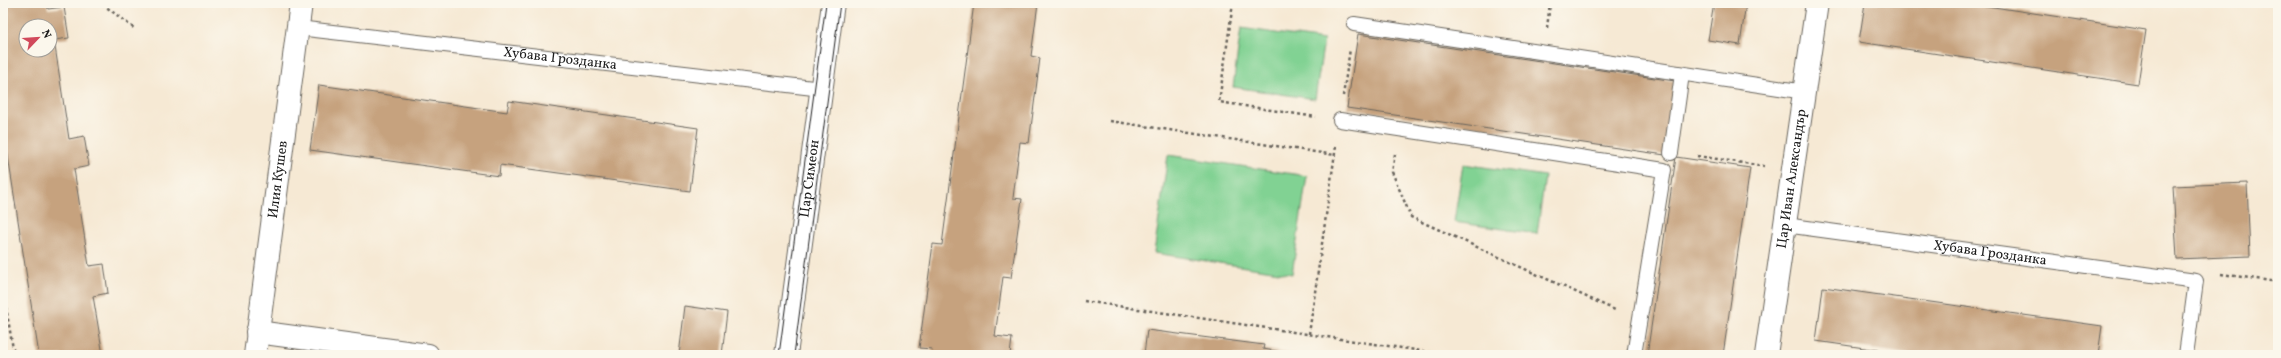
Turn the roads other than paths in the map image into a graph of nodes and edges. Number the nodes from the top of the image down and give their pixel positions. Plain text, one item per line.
1 (301, 3) edge
2 (833, 3) edge
3 (1818, 3) edge
4 (1354, 24) road end
5 (298, 28) junction
6 (1682, 74) junction
7 (822, 88) junction
8 (1805, 92) junction
9 (1340, 120) road end
10 (1671, 152) road end
11 (1786, 225) junction
12 (258, 332) junction
13 (255, 355) edge
14 (428, 355) edge
15 (786, 355) edge
16 (1634, 355) edge
17 (1766, 355) edge
18 (2186, 355) edge

1 - 5 street, Илия Кушев
2 - 7 street, Цар Симеон
3 - 8 street, Цар Иван Александър
4 - 6 lane
5 - 7 lane, Хубава Грозданка
5 - 12 street, Илия Кушев
6 - 8 lane
6 - 10 lane
7 - 15 street, Цар Симеон
8 - 11 street, Цар Иван Александър
9 - 16 lane
11 - 17 street, Цар Иван Александър
11 - 18 lane, Хубава Грозданка
12 - 13 street, Илия Кушев
12 - 14 street

